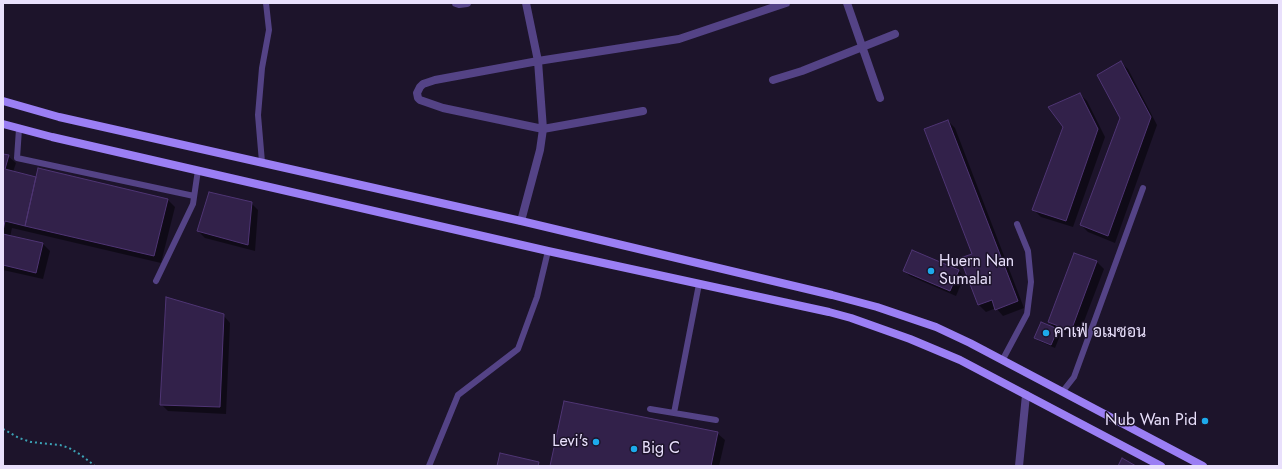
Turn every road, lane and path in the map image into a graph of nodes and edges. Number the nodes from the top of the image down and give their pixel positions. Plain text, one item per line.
1 (266, 3) edge
2 (456, 3) edge
3 (467, 3) edge
4 (526, 3) edge
5 (786, 3) edge
6 (847, 3) edge
7 (895, 34) dead end
8 (862, 48) junction
9 (538, 61) junction
10 (773, 80) dead end
11 (880, 98) dead end
12 (3, 101) edge
13 (643, 111) dead end
14 (3, 124) edge
15 (19, 129) junction
16 (543, 129) junction
17 (262, 162) junction
18 (198, 170) junction
19 (1143, 188) dead end
20 (194, 196) junction
21 (521, 221) junction
22 (1017, 224) dead end
23 (548, 250) junction
24 (156, 281) dead end
25 (700, 284) junction
26 (1003, 359) junction
27 (1063, 391) junction
28 (1026, 395) junction
29 (650, 409) dead end
30 (674, 413) junction
31 (716, 420) dead end
32 (3, 429) edge
33 (95, 466) edge
34 (429, 466) edge
35 (1019, 466) edge
36 (1161, 466) edge
37 (1203, 466) edge

1 - 17 lane
2 - 3 street
4 - 9 street
5 - 9 street
6 - 8 street
7 - 8 street
8 - 10 street
8 - 11 street
9 - 16 street
9 - 16 street
12 - 17 main road
13 - 16 street
14 - 15 main road
15 - 18 main road
15 - 20 lane
16 - 21 street
17 - 21 main road
18 - 20 lane
18 - 23 main road
19 - 27 lane
20 - 24 lane
21 - 26 main road
22 - 26 lane
23 - 25 main road
23 - 34 lane
25 - 28 main road
25 - 30 lane
26 - 27 main road
27 - 37 main road
28 - 35 street
28 - 36 main road
29 - 30 lane
30 - 31 lane
32 - 33 path

